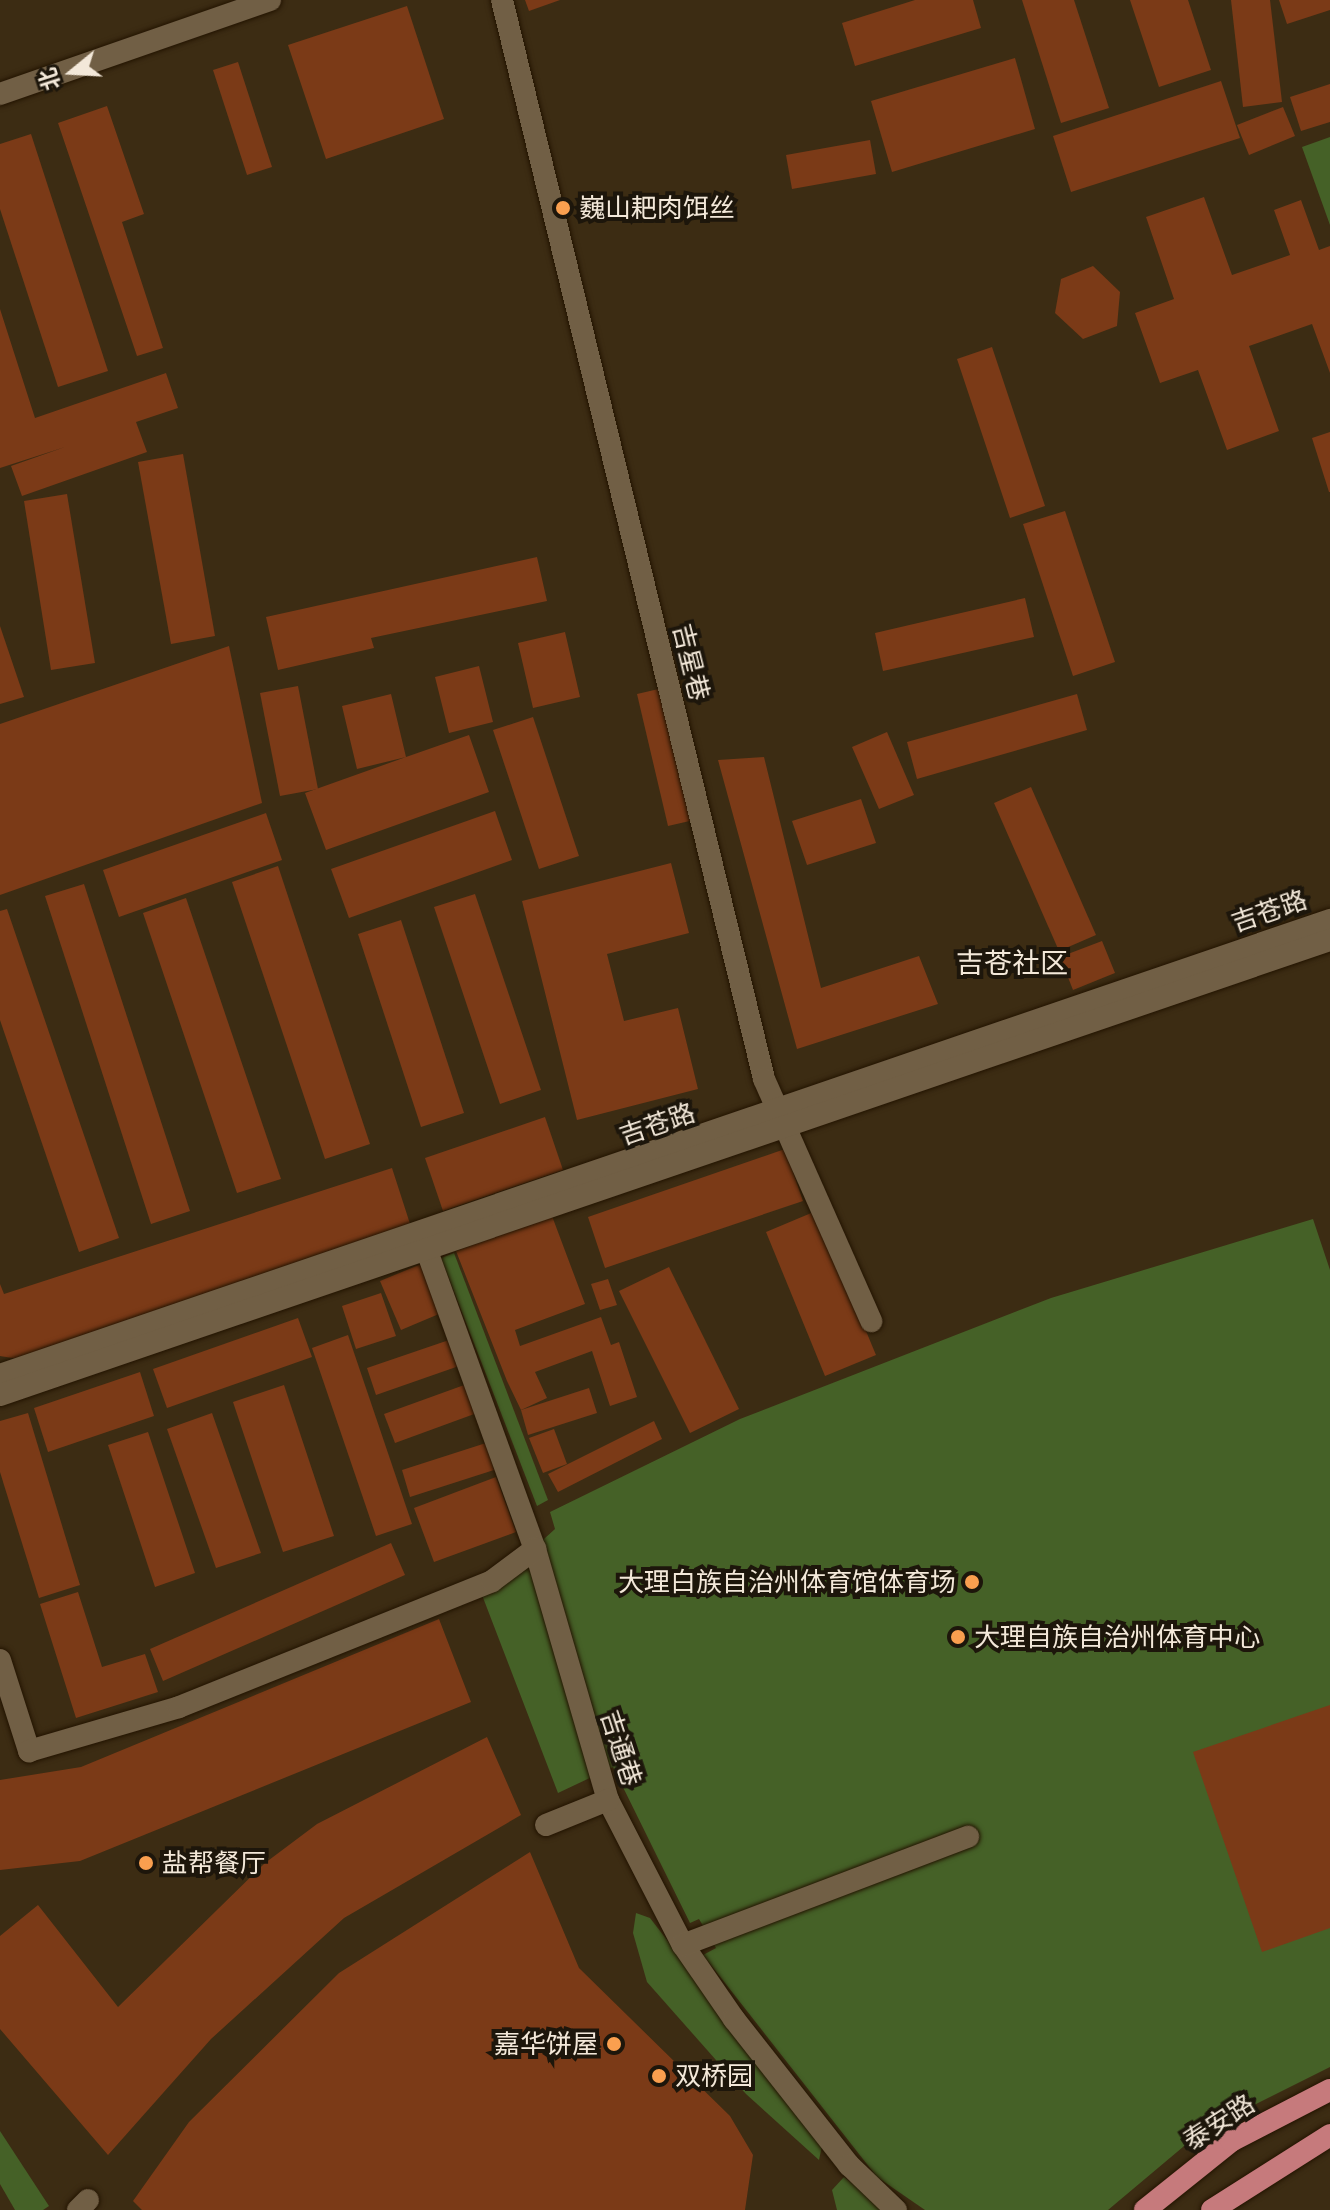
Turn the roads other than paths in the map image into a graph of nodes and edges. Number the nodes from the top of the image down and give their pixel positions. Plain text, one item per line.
1 (270, 0) edge
2 (502, 0) edge
3 (0, 94) edge
4 (1330, 920) edge
5 (1330, 940) edge
6 (785, 1119) junction
7 (424, 1244) junction
8 (871, 1321) dead end
9 (0, 1375) edge
10 (0, 1395) edge
11 (535, 1549) junction
12 (0, 1660) edge
13 (608, 1800) junction
14 (546, 1825) dead end
15 (968, 1837) dead end
16 (683, 1945) junction
17 (1330, 2090) edge
18 (1330, 2135) edge
19 (896, 2210) edge
20 (1145, 2210) edge
21 (1212, 2210) edge

1 - 3 street
2 - 6 street, 吉星巷
4 - 6 street, 吉苍路
5 - 6 street, 吉苍路
6 - 7 street, 吉苍路
6 - 8 street, 吉星巷
7 - 9 street, 吉苍路
7 - 10 street, 吉苍路
7 - 11 street, 吉通巷
11 - 12 street
11 - 13 street, 吉通巷
13 - 14 street
13 - 16 street, 吉通巷
15 - 16 street
16 - 19 street, 吉通巷
17 - 20 main road, 泰安路
18 - 21 main road

